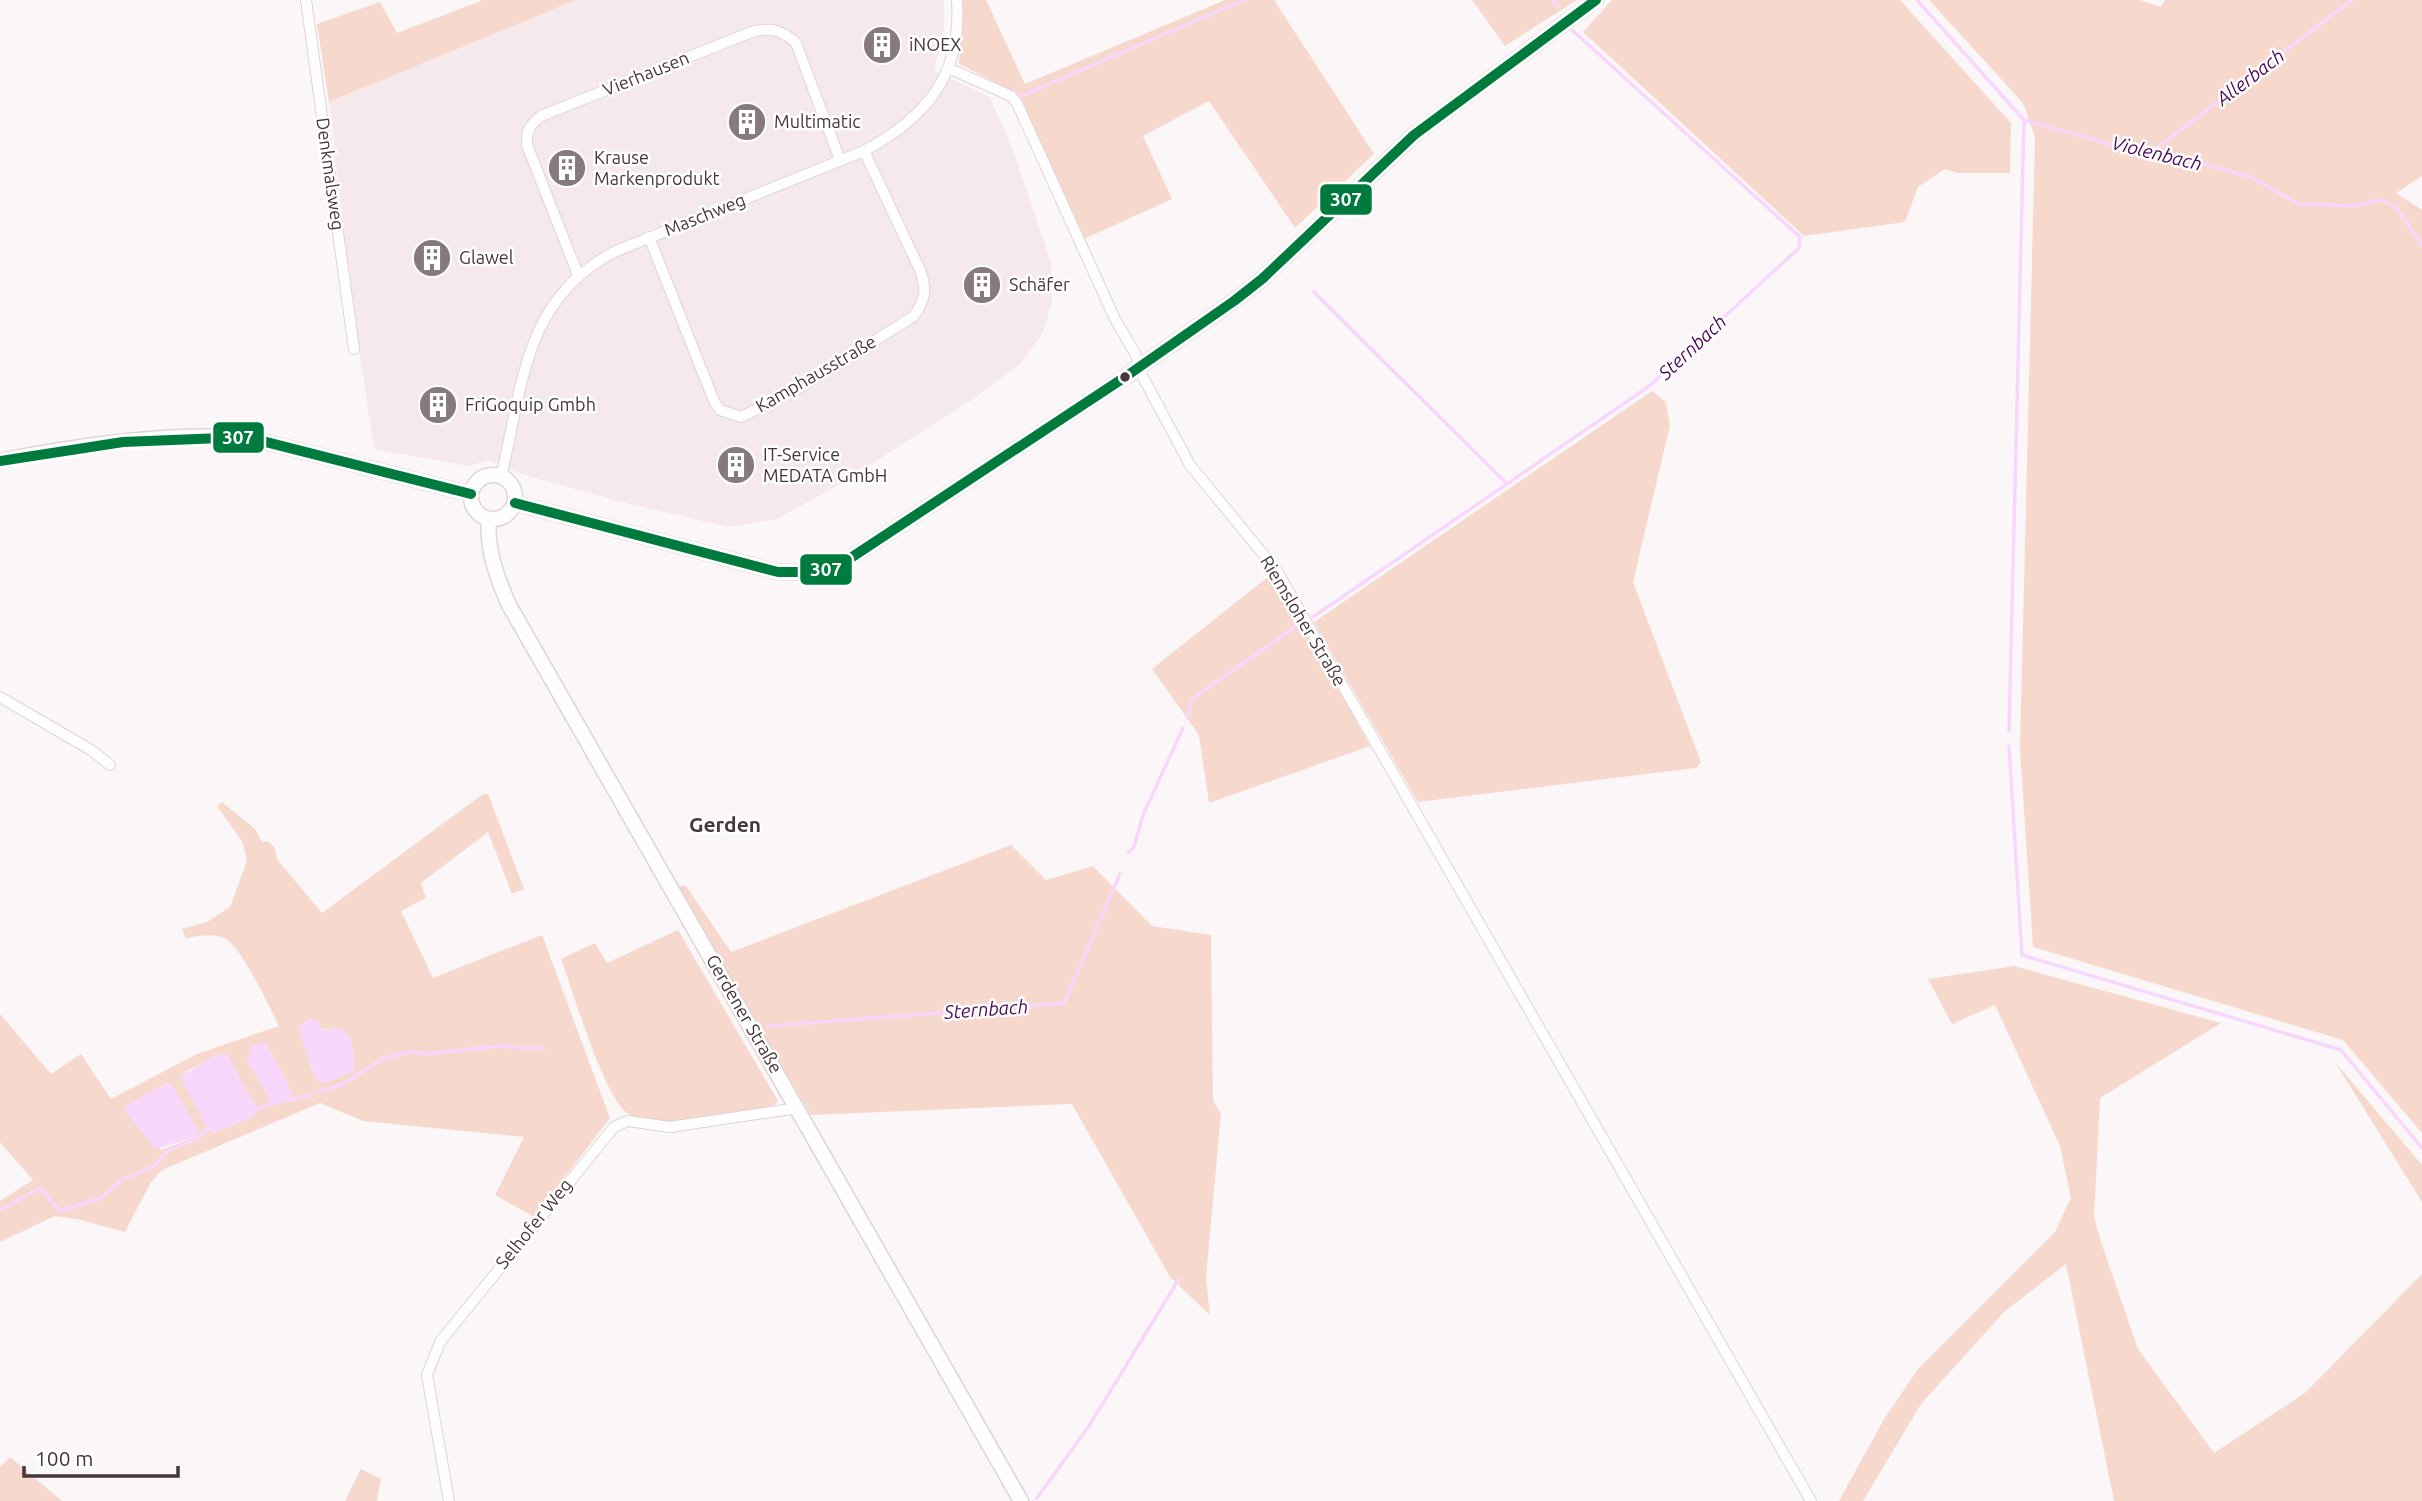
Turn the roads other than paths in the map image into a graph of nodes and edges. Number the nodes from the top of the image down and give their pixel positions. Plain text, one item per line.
1 (306, 0) edge
2 (957, 0) edge
3 (1596, 0) edge
4 (948, 68) junction
5 (864, 150) junction
6 (840, 160) junction
7 (649, 237) junction
8 (578, 275) junction
9 (354, 349) dead end
10 (1138, 368) junction
11 (0, 461) edge
12 (501, 477) junction
13 (471, 494) junction
14 (515, 503) junction
15 (489, 519) junction
16 (0, 697) edge
17 (110, 765) dead end
18 (798, 1108) junction
19 (449, 1501) edge
20 (1021, 1501) edge
21 (1811, 1501) edge

1 - 9 street, Denkmalsweg
2 - 4 street, Maschweg
3 - 10 main road
4 - 5 street, Maschweg
4 - 10 street, Riemsloher Straße
5 - 6 street, Maschweg
5 - 7 street, Kamphausstraße
6 - 7 street, Maschweg
6 - 8 street, Vierhausen
7 - 8 street, Maschweg
8 - 12 street, Maschweg
10 - 14 main road
10 - 21 street, Riemsloher Straße
11 - 13 main road
12 - 13 main road
12 - 14 main road
13 - 15 main road
14 - 15 main road
15 - 18 main road, Gerdener Straße
16 - 17 street
18 - 19 street, Selhofer Weg
18 - 20 main road, Gerdener Straße

